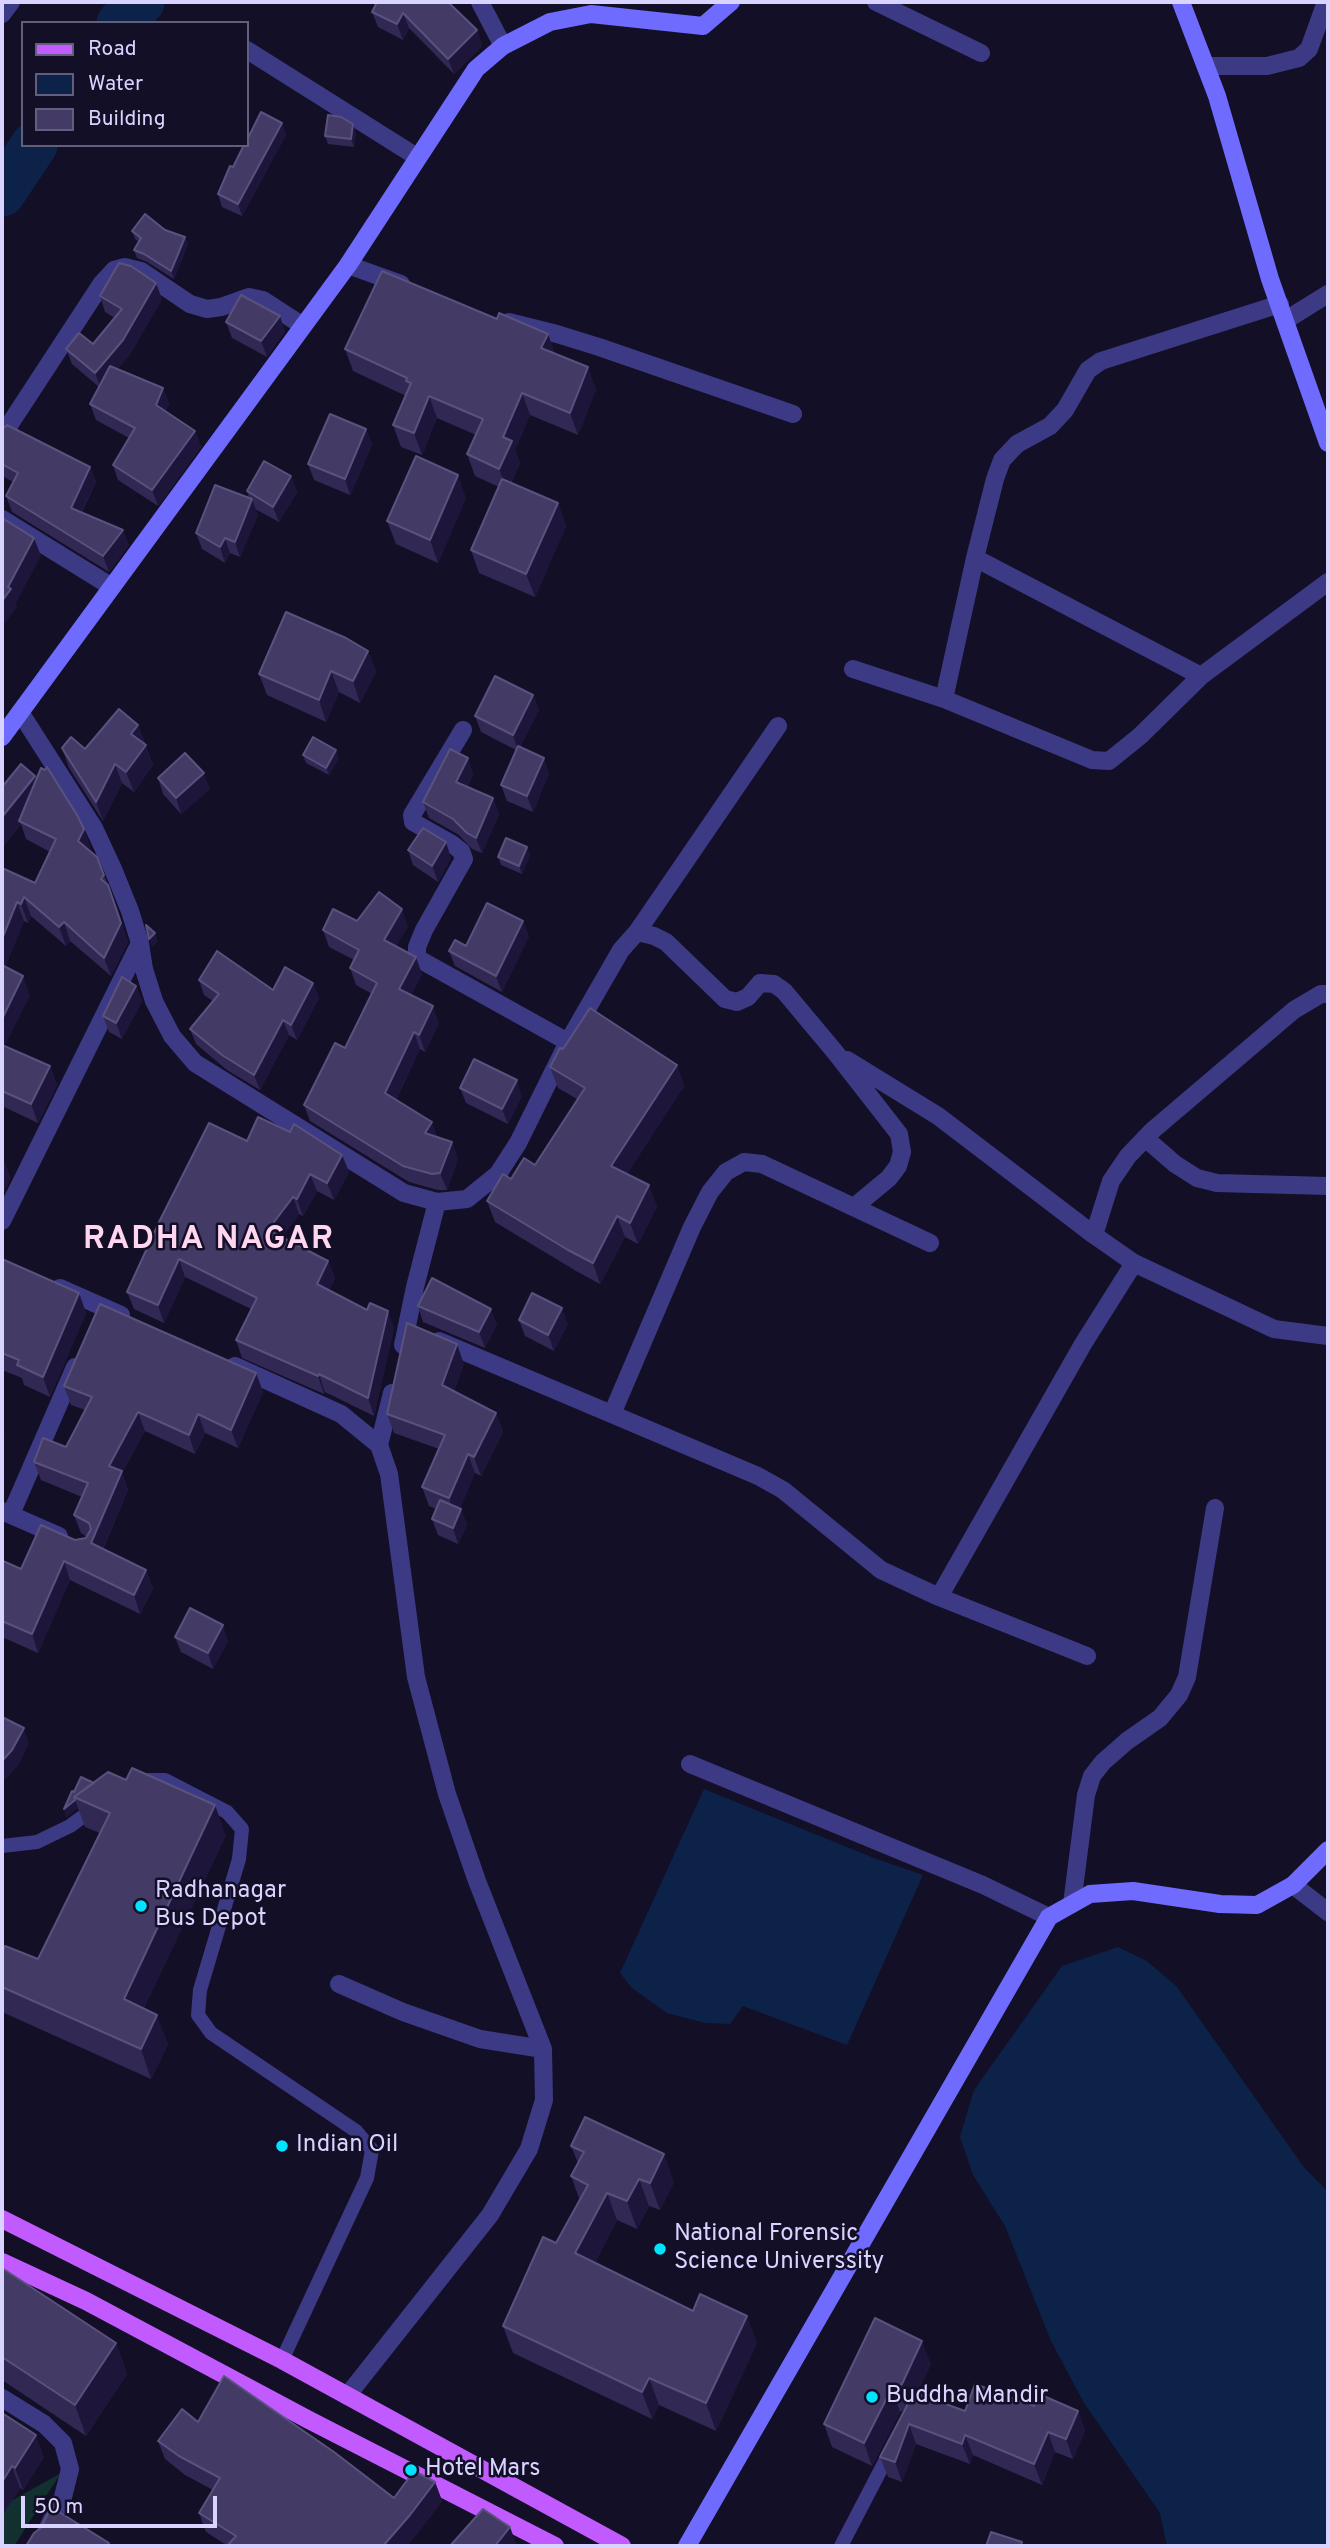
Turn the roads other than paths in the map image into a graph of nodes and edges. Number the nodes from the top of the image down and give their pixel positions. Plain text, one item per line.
1 (11, 2) edge
2 (480, 2) edge
3 (731, 2) edge
4 (876, 2) edge
5 (1181, 2) edge
6 (1326, 2) edge
7 (2, 13) edge
8 (503, 46) junction
9 (248, 51) edge
10 (981, 53) dead end
11 (1207, 66) junction
12 (417, 157) junction
13 (348, 265) junction
14 (412, 288) edge
15 (1328, 294) edge
16 (1283, 312) junction
17 (495, 318) edge
18 (303, 326) junction
19 (793, 414) dead end
20 (2, 436) edge
21 (1328, 443) edge
22 (2, 519) edge
23 (975, 558) junction
24 (1328, 582) edge
25 (112, 587) junction
26 (853, 668) dead end
27 (1201, 676) junction
28 (944, 699) junction
29 (20, 712) junction
30 (778, 726) dead end
31 (463, 730) dead end
32 (2, 737) edge
33 (637, 932) junction
34 (140, 943) junction
35 (1328, 994) edge
36 (568, 1042) junction
37 (835, 1052) junction
38 (1145, 1138) junction
39 (1328, 1186) edge
40 (437, 1202) junction
41 (854, 1207) junction
42 (2, 1221) edge
43 (1094, 1235) junction
44 (930, 1243) dead end
45 (1134, 1263) junction
46 (39, 1279) edge
47 (139, 1323) edge
48 (407, 1327) junction
49 (1328, 1336) edge
50 (80, 1355) edge
51 (215, 1357) edge
52 (612, 1414) junction
53 (379, 1445) junction
54 (1215, 1508) dead end
55 (6, 1513) edge
56 (73, 1542) edge
57 (939, 1597) junction
58 (1087, 1656) dead end
59 (690, 1764) dead end
60 (125, 1785) edge
61 (103, 1801) edge
62 (2, 1846) edge
63 (1328, 1850) edge
64 (1293, 1885) junction
65 (1072, 1904) junction
66 (1328, 1912) edge
67 (1049, 1916) junction
68 (339, 1984) dead end
69 (543, 2049) junction
70 (2, 2219) edge
71 (2, 2262) edge
72 (282, 2360) junction
73 (347, 2396) junction
74 (2, 2398) edge
75 (897, 2440) edge
76 (39, 2546) edge
77 (555, 2546) edge
78 (622, 2546) edge
79 (687, 2546) edge
80 (841, 2546) edge

1 - 7 street
2 - 8 street
3 - 8 street
4 - 10 street
5 - 11 street
6 - 11 street
8 - 12 street
9 - 12 street
11 - 16 street
12 - 13 street
13 - 14 street
13 - 18 street
15 - 16 street
16 - 21 street
16 - 23 street
17 - 19 street
18 - 20 street
18 - 25 street
22 - 25 street
23 - 27 street
23 - 28 street
24 - 27 street
25 - 29 street
26 - 28 street
27 - 28 street
29 - 32 street
29 - 34 street
30 - 33 street
31 - 36 street
33 - 36 street
33 - 37 street
34 - 40 street
34 - 42 street
35 - 38 street
36 - 40 street
37 - 41 street
37 - 43 street
38 - 39 street
38 - 43 street
40 - 48 street
41 - 44 street
41 - 52 street
43 - 45 street
45 - 49 street
45 - 57 street
46 - 47 street
48 - 52 street
48 - 53 street
50 - 55 street
51 - 53 street
52 - 57 street
53 - 69 street
54 - 65 street
55 - 56 street
57 - 58 street
59 - 67 street
60 - 72 lane
61 - 62 lane
63 - 64 street
64 - 65 street
64 - 66 street
65 - 67 street
67 - 79 street
68 - 69 street
69 - 73 street
70 - 72 main road
71 - 77 main road
72 - 73 main road
73 - 78 main road
74 - 76 street
75 - 80 lane

